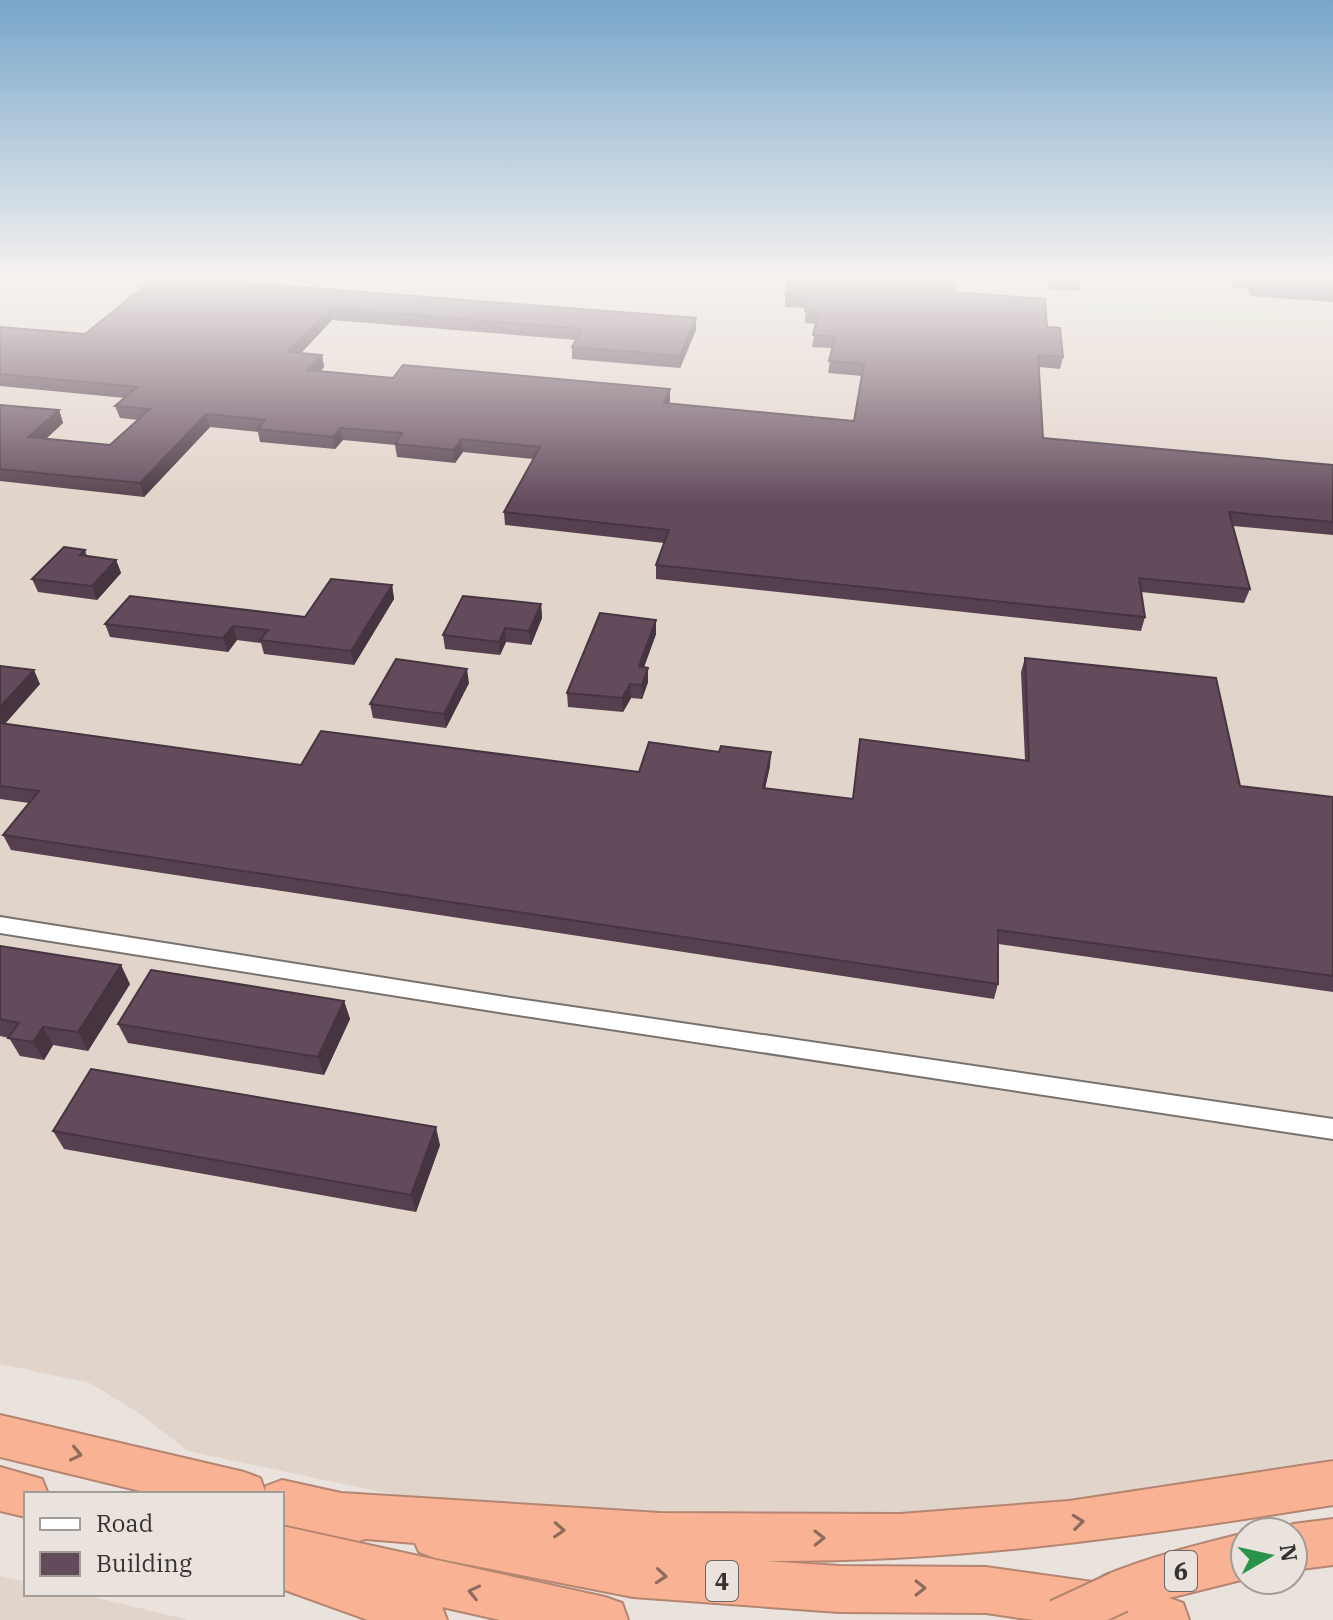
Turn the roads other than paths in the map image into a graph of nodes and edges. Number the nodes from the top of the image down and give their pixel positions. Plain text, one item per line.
1 (0, 925) edge
2 (1333, 1129) edge
3 (0, 1436) edge
4 (1333, 1483) edge
5 (0, 1489) edge
6 (236, 1492) edge
7 (24, 1495) edge
8 (284, 1502) edge
9 (341, 1515) junction
10 (1333, 1542) edge
11 (1309, 1545) edge
12 (284, 1549) edge
13 (1229, 1560) edge
14 (284, 1567) edge
15 (1119, 1592) junction
16 (424, 1620) edge
17 (605, 1620) edge
18 (1059, 1620) edge
19 (1072, 1620) edge
20 (1166, 1620) edge

1 - 2 lane
3 -> 6 highway
9 -> 4 highway
5 - 7 highway
8 - 9 highway, 4
9 -> 20 highway, 4
10 - 11 highway
17 -> 12 highway
13 - 15 highway, 6
14 - 16 highway
15 - 18 highway, bridge
15 - 19 highway, 6, bridge

